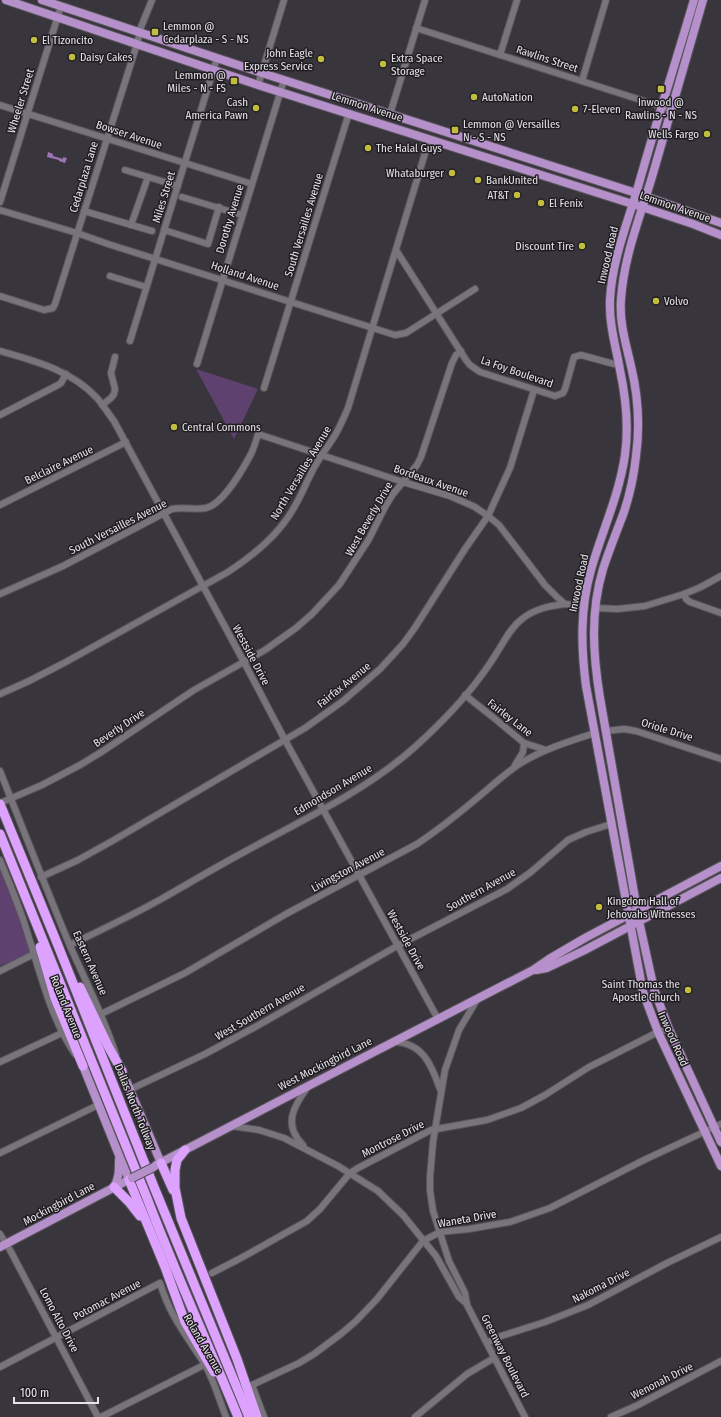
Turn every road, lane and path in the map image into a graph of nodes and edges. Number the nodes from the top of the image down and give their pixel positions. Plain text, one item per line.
1 (6, 0) edge
2 (42, 0) edge
3 (152, 0) edge
4 (284, 0) edge
5 (424, 0) edge
6 (517, 0) edge
7 (606, 0) edge
8 (694, 0) edge
9 (703, 0) edge
10 (61, 6) junction
11 (58, 17) junction
12 (416, 28) junction
13 (685, 30) junction
14 (139, 32) junction
15 (694, 32) junction
16 (137, 44) junction
17 (500, 55) junction
18 (217, 58) junction
19 (214, 69) junction
20 (262, 73) junction
21 (284, 80) junction
22 (582, 81) junction
23 (258, 85) junction
24 (280, 91) junction
25 (353, 102) junction
26 (0, 105) edge
27 (662, 107) junction
28 (672, 110) junction
29 (349, 113) junction
30 (28, 114) junction
31 (390, 114) junction
32 (387, 125) junction
33 (433, 128) junction
34 (107, 138) junction
35 (429, 140) junction
36 (537, 161) junction
37 (185, 163) junction
38 (125, 170) dead end
39 (533, 172) junction
40 (572, 172) junction
41 (148, 177) junction
42 (569, 183) junction
43 (252, 184) junction
44 (178, 186) junction
45 (636, 193) junction
46 (182, 196) dead end
47 (646, 196) junction
48 (0, 202) edge
49 (632, 203) junction
50 (642, 207) junction
51 (219, 208) junction
52 (0, 210) edge
53 (84, 211) junction
54 (696, 214) junction
55 (242, 215) junction
56 (693, 224) junction
57 (721, 224) edge
58 (131, 225) junction
59 (164, 230) junction
60 (152, 231) dead end
61 (77, 233) junction
62 (721, 235) edge
63 (396, 250) junction
64 (155, 258) junction
65 (110, 276) dead end
66 (222, 280) junction
67 (146, 287) junction
68 (475, 289) dead end
69 (0, 296) edge
70 (610, 301) junction
71 (291, 302) junction
72 (620, 302) junction
73 (437, 314) junction
74 (372, 327) junction
75 (130, 341) dead end
76 (0, 351) edge
77 (460, 351) junction
78 (116, 357) dead end
79 (196, 364) dead end
80 (620, 366) junction
81 (631, 366) junction
82 (66, 374) junction
83 (264, 388) dead end
84 (534, 390) junction
85 (102, 405) junction
86 (0, 415) edge
87 (627, 422) junction
88 (638, 422) junction
89 (258, 434) joint
90 (126, 442) junction
91 (322, 455) junction
92 (403, 482) junction
93 (0, 505) edge
94 (164, 514) junction
95 (488, 516) junction
96 (721, 576) edge
97 (203, 586) junction
98 (586, 593) junction
99 (0, 594) edge
100 (684, 594) junction
101 (565, 604) junction
102 (584, 606) junction
103 (595, 608) junction
104 (721, 613) edge
105 (594, 617) junction
106 (244, 662) junction
107 (0, 694) edge
108 (465, 696) junction
109 (606, 731) junction
110 (595, 733) junction
111 (285, 740) junction
112 (524, 743) junction
113 (546, 750) junction
114 (721, 758) edge
115 (513, 768) junction
116 (0, 771) edge
117 (5, 801) edge
118 (322, 809) junction
119 (612, 824) junction
120 (0, 834) edge
121 (0, 860) edge
122 (720, 869) edge
123 (359, 874) junction
124 (41, 877) junction
125 (721, 878) edge
126 (638, 909) junction
127 (30, 910) junction
128 (629, 914) junction
129 (639, 921) junction
130 (630, 926) junction
131 (57, 943) junction
132 (70, 945) junction
133 (397, 946) junction
134 (34, 954) junction
135 (533, 970) junction
136 (0, 971) edge
137 (478, 998) junction
138 (101, 1014) junction
139 (438, 1019) junction
140 (669, 1029) junction
141 (658, 1032) junction
142 (62, 1033) junction
143 (394, 1042) junction
144 (0, 1062) edge
145 (83, 1066) junction
146 (122, 1071) junction
147 (307, 1086) junction
148 (129, 1090) junction
149 (441, 1090) junction
150 (98, 1105) junction
151 (230, 1126) junction
152 (718, 1126) edge
153 (436, 1128) junction
154 (704, 1132) junction
155 (721, 1142) edge
156 (185, 1150) junction
157 (308, 1150) junction
158 (0, 1153) edge
159 (118, 1153) junction
160 (158, 1165) junction
161 (721, 1166) edge
162 (350, 1173) junction
163 (130, 1179) junction
164 (114, 1187) junction
165 (177, 1199) junction
166 (148, 1228) junction
167 (440, 1232) junction
168 (0, 1234) edge
169 (721, 1237) edge
170 (424, 1241) junction
171 (3, 1246) edge
172 (212, 1273) dead end
173 (160, 1283) joint
174 (467, 1305) junction
175 (56, 1338) junction
176 (487, 1343) junction
177 (494, 1358) junction
178 (721, 1361) edge
179 (204, 1364) junction
180 (0, 1367) edge
181 (228, 1393) junction
182 (98, 1417) edge
183 (101, 1417) edge
184 (226, 1417) edge
185 (238, 1417) edge
186 (249, 1417) edge
187 (257, 1417) edge
188 (264, 1417) edge
189 (414, 1417) edge
190 (525, 1417) edge
191 (611, 1417) edge

1 - 11 main road, Lemmon Avenue
2 - 10 main road, Lemmon Avenue
3 - 14 street, Cedarplaza Lane
4 - 20 street
5 - 12 street
6 - 17 street
7 - 22 street
8 - 13 main road, Inwood Road
9 - 15 main road, Inwood Road
10 - 11 street, Wheeler Street
10 - 14 main road, Lemmon Avenue
11 - 16 main road, Lemmon Avenue
11 - 30 street, Wheeler Street
12 - 17 street, Rawlins Street
12 - 31 street
13 - 15 main road
13 - 27 main road, Inwood Road
14 - 16 street, Cedarplaza Lane
14 - 18 main road, Lemmon Avenue
15 - 28 main road, Inwood Road
16 - 19 main road, Lemmon Avenue
16 - 34 street, Cedarplaza Lane
17 - 22 street, Rawlins Street
18 - 19 street, Miles Street
18 - 20 main road, Lemmon Avenue
19 - 23 main road, Lemmon Avenue
19 - 37 street, Miles Street
20 - 21 main road, Lemmon Avenue
20 - 23 street
21 - 24 street, Dorothy Avenue
21 - 25 main road, Lemmon Avenue
22 - 27 street, Rawlins Street
23 - 24 main road, Lemmon Avenue
24 - 29 main road, Lemmon Avenue
24 - 43 street, Dorothy Avenue
25 - 29 main road
25 - 31 main road, Lemmon Avenue
26 - 30 street, Bowser Avenue
27 - 28 street, Rawlins Street
27 - 45 main road, Inwood Road
28 - 47 main road, Inwood Road
29 - 32 main road, Lemmon Avenue
29 - 71 street, South Versailles Avenue
30 - 34 street, Bowser Avenue
30 - 48 street, Wheeler Street
31 - 32 main road
31 - 33 main road, Lemmon Avenue
32 - 35 main road, Lemmon Avenue
33 - 35 main road
33 - 36 main road, Lemmon Avenue
34 - 37 street, Bowser Avenue
34 - 53 street, Cedarplaza Lane
35 - 39 main road, Lemmon Avenue
35 - 63 street, North Versailles Avenue
36 - 39 main road
36 - 40 main road, Lemmon Avenue
37 - 43 street, Bowser Avenue
37 - 44 street, Miles Street
38 - 41 street
39 - 42 main road, Lemmon Avenue
40 - 42 main road
40 - 45 main road, Lemmon Avenue
41 - 44 street
41 - 58 street, Miles Street
42 - 49 main road, Lemmon Avenue
43 - 55 street, Dorothy Avenue
44 - 59 street, Miles Street
45 - 47 main road, Lemmon Avenue
45 - 49 main road, Inwood Road
46 - 51 street
47 - 50 main road, Inwood Road
47 - 54 main road, Lemmon Avenue
49 - 50 main road, Lemmon Avenue
49 - 70 main road, Inwood Road
50 - 56 main road, Lemmon Avenue
50 - 72 main road, Inwood Road
51 - 55 street
51 - 59 street
52 - 61 street, Holland Avenue
53 - 58 street
53 - 61 street, Cedarplaza Lane
54 - 56 main road
54 - 57 main road, Lemmon Avenue
55 - 66 street, Dorothy Avenue
56 - 62 main road, Lemmon Avenue
58 - 60 street
59 - 64 street, Miles Street
61 - 64 street, Holland Avenue
61 - 69 street, Cedarplaza Lane
63 - 73 street, La Foy Boulevard
63 - 74 street, North Versailles Avenue
64 - 66 street, Holland Avenue
64 - 67 street, Miles Street
65 - 67 street
66 - 71 street, Holland Avenue
66 - 79 street, Dorothy Avenue
67 - 75 street, Miles Street
68 - 73 street, Holland Avenue
70 - 72 main road
70 - 80 main road, Inwood Road
71 - 74 street, Holland Avenue
71 - 83 street, South Versailles Avenue
72 - 81 main road, Inwood Road
73 - 74 street, Holland Avenue
73 - 77 street, La Foy Boulevard
74 - 91 street, North Versailles Avenue
76 - 82 street, Westside Drive
77 - 84 street, La Foy Boulevard
77 - 92 street, West Beverly Drive
78 - 85 street
80 - 81 main road
80 - 84 street, La Foy Boulevard
80 - 87 main road, Inwood Road
81 - 88 main road, Inwood Road
82 - 85 street, Westside Drive
82 - 86 street
84 - 95 street, Fairfax Avenue
85 - 90 street, Westside Drive
87 - 88 main road
87 - 98 main road, Inwood Road
88 - 103 main road, Inwood Road
89 - 91 street, Bordeaux Avenue
89 - 94 street, South Versailles Avenue
90 - 93 street, Belclaire Avenue
90 - 94 street, Westside Drive
91 - 92 street, Bordeaux Avenue
91 - 97 street, North Versailles Avenue
92 - 95 street, Bordeaux Avenue
92 - 106 street, West Beverly Drive
94 - 97 street, Westside Drive
94 - 99 street, South Versailles Avenue
95 - 101 street, Bordeaux Avenue
95 - 111 street, Fairfax Avenue
96 - 100 street
97 - 106 street, Westside Drive
97 - 107 street, North Versailles Avenue
98 - 102 main road, Inwood Road
98 - 103 main road
100 - 103 street
100 - 104 street
101 - 102 street
101 - 108 street, Edmondson Avenue
102 - 105 main road
102 - 110 main road, Inwood Road
103 - 105 main road, Inwood Road
105 - 109 main road, Inwood Road
106 - 111 street, Westside Drive
106 - 117 street, Beverly Drive
108 - 112 street, Fairley Lane
108 - 118 street, Edmondson Avenue
109 - 110 main road
109 - 114 street, Oriole Drive
109 - 126 main road, Inwood Road
110 - 113 street, Livingston Avenue
110 - 119 main road, Inwood Road
111 - 118 street, Westside Drive
111 - 124 street, Fairfax Avenue
112 - 113 street, Fairley Lane
112 - 115 street
113 - 115 street, Livingston Avenue
115 - 123 street, Livingston Avenue
116 - 117 street, Eastern Avenue
117 - 124 street, Eastern Avenue
117 - 131 highway, Dallas North Tollway
118 - 123 street, Westside Drive
118 - 132 street, Edmondson Avenue
119 - 128 main road, Inwood Road
119 - 133 street, Southern Avenue
120 - 127 highway, Dallas North Tollway
121 - 134 street, Roland Avenue
122 - 126 main road, West Mockingbird Lane
123 - 133 street, Westside Drive
123 - 138 street, Livingston Avenue
124 - 132 street, Eastern Avenue
125 - 129 main road, West Mockingbird Lane
126 - 128 main road, West Mockingbird Lane
126 - 129 main road, Inwood Road
127 - 145 highway
127 - 181 highway, Dallas North Tollway
128 - 130 main road, Inwood Road
128 - 135 main road, West Mockingbird Lane
129 - 130 main road, West Mockingbird Lane
129 - 140 main road, Inwood Road
130 - 135 main road, West Mockingbird Lane
130 - 141 main road, Inwood Road
131 - 146 highway
131 - 186 highway, Dallas North Tollway
132 - 138 street, Eastern Avenue
133 - 139 street, Westside Drive
133 - 148 street, West Southern Avenue
134 - 136 street
134 - 142 street, Roland Avenue
135 - 137 main road, West Mockingbird Lane
137 - 139 main road, West Mockingbird Lane
137 - 149 street
138 - 146 street, Eastern Avenue
139 - 143 main road, West Mockingbird Lane
140 - 141 street, Montrose Drive
140 - 152 main road, Inwood Road
141 - 153 street, Montrose Drive
141 - 154 main road, Inwood Road
142 - 144 street
142 - 145 street, Roland Avenue
143 - 147 main road, West Mockingbird Lane
143 - 149 street
145 - 150 main road, Roland Avenue
146 - 148 main road, Eastern Avenue
147 - 151 main road, West Mockingbird Lane
147 - 157 street
148 - 160 main road, Eastern Avenue
149 - 153 street
150 - 158 street
150 - 159 main road, Roland Avenue
151 - 156 main road, West Mockingbird Lane
151 - 157 street
152 - 154 street, Waneta Drive
152 - 155 main road, Inwood Road
153 - 162 street, Montrose Drive
153 - 167 street
154 - 161 main road, Inwood Road
154 - 167 street, Waneta Drive
156 - 160 main road, West Mockingbird Lane
156 - 165 highway
157 - 162 street
159 - 163 main road, Roland Avenue
159 - 164 main road
160 - 163 main road, West Mockingbird Lane, bridge
160 - 165 highway
162 - 170 street
162 - 172 street, Montrose Drive
163 - 164 main road, Mockingbird Lane
163 - 166 highway
164 - 166 highway
164 - 171 main road, Mockingbird Lane
165 - 187 highway
166 - 181 highway
167 - 170 street, Waneta Drive
167 - 174 street
168 - 171 street, Lomo Alto Drive
169 - 176 street, Nakoma Drive
170 - 174 street
170 - 188 street, Waneta Drive
171 - 175 street, Lomo Alto Drive
173 - 175 street, Potomac Avenue
173 - 179 street, Roland Avenue
174 - 176 street, Greenway Boulevard
175 - 180 street, Potomac Avenue
175 - 182 street, Lomo Alto Drive
176 - 177 street, Greenway Boulevard
177 - 189 street
177 - 190 street, Greenway Boulevard
178 - 191 street, Wenonah Drive
179 - 183 street
179 - 184 street, Roland Avenue
181 - 185 highway, Dallas North Tollway

